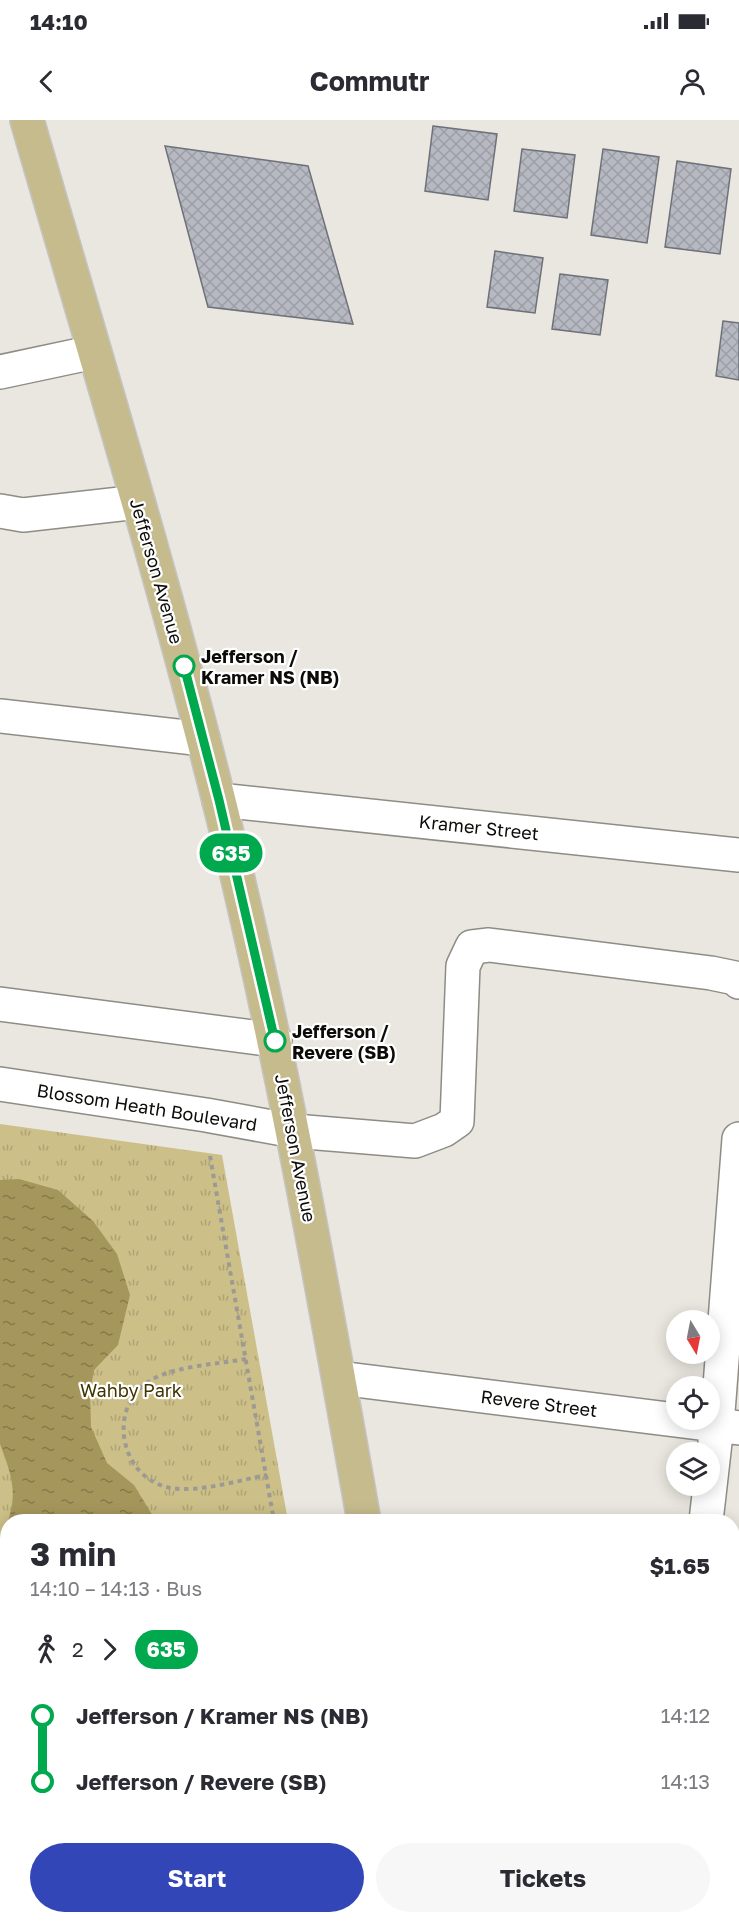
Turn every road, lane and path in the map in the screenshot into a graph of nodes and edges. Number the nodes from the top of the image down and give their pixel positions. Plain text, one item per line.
1 (27, 120) edge
2 (94, 352) junction
3 (0, 372) edge
4 (138, 502) junction
5 (0, 511) edge
6 (0, 716) edge
7 (203, 739) junction
8 (219, 800) junction
9 (739, 855) edge
10 (739, 982) edge
11 (0, 1004) edge
12 (275, 1040) junction
13 (0, 1084) edge
14 (294, 1131) junction
15 (739, 1139) edge
16 (208, 1149) dead end
17 (246, 1359) junction
18 (339, 1378) junction
19 (728, 1426) edge
20 (267, 1475) junction
21 (273, 1514) edge
22 (363, 1514) edge
23 (708, 1514) edge

1 - 2 main road, Jefferson Avenue
2 - 3 street
2 - 4 main road, Jefferson Avenue
4 - 5 street
4 - 7 main road, Jefferson Avenue
6 - 7 street
7 - 8 main road, Jefferson Avenue
8 - 9 street, Kramer Street
8 - 12 main road, Jefferson Avenue
10 - 14 street, Blossom Heath Boulevard
11 - 12 street
12 - 14 main road, Jefferson Avenue
13 - 14 street, Blossom Heath Boulevard
14 - 18 main road, Jefferson Avenue
15 - 19 street
16 - 17 path
17 - 20 path
17 - 20 path
18 - 19 street, Revere Street
18 - 22 main road, Jefferson Avenue
19 - 23 street
20 - 21 path

